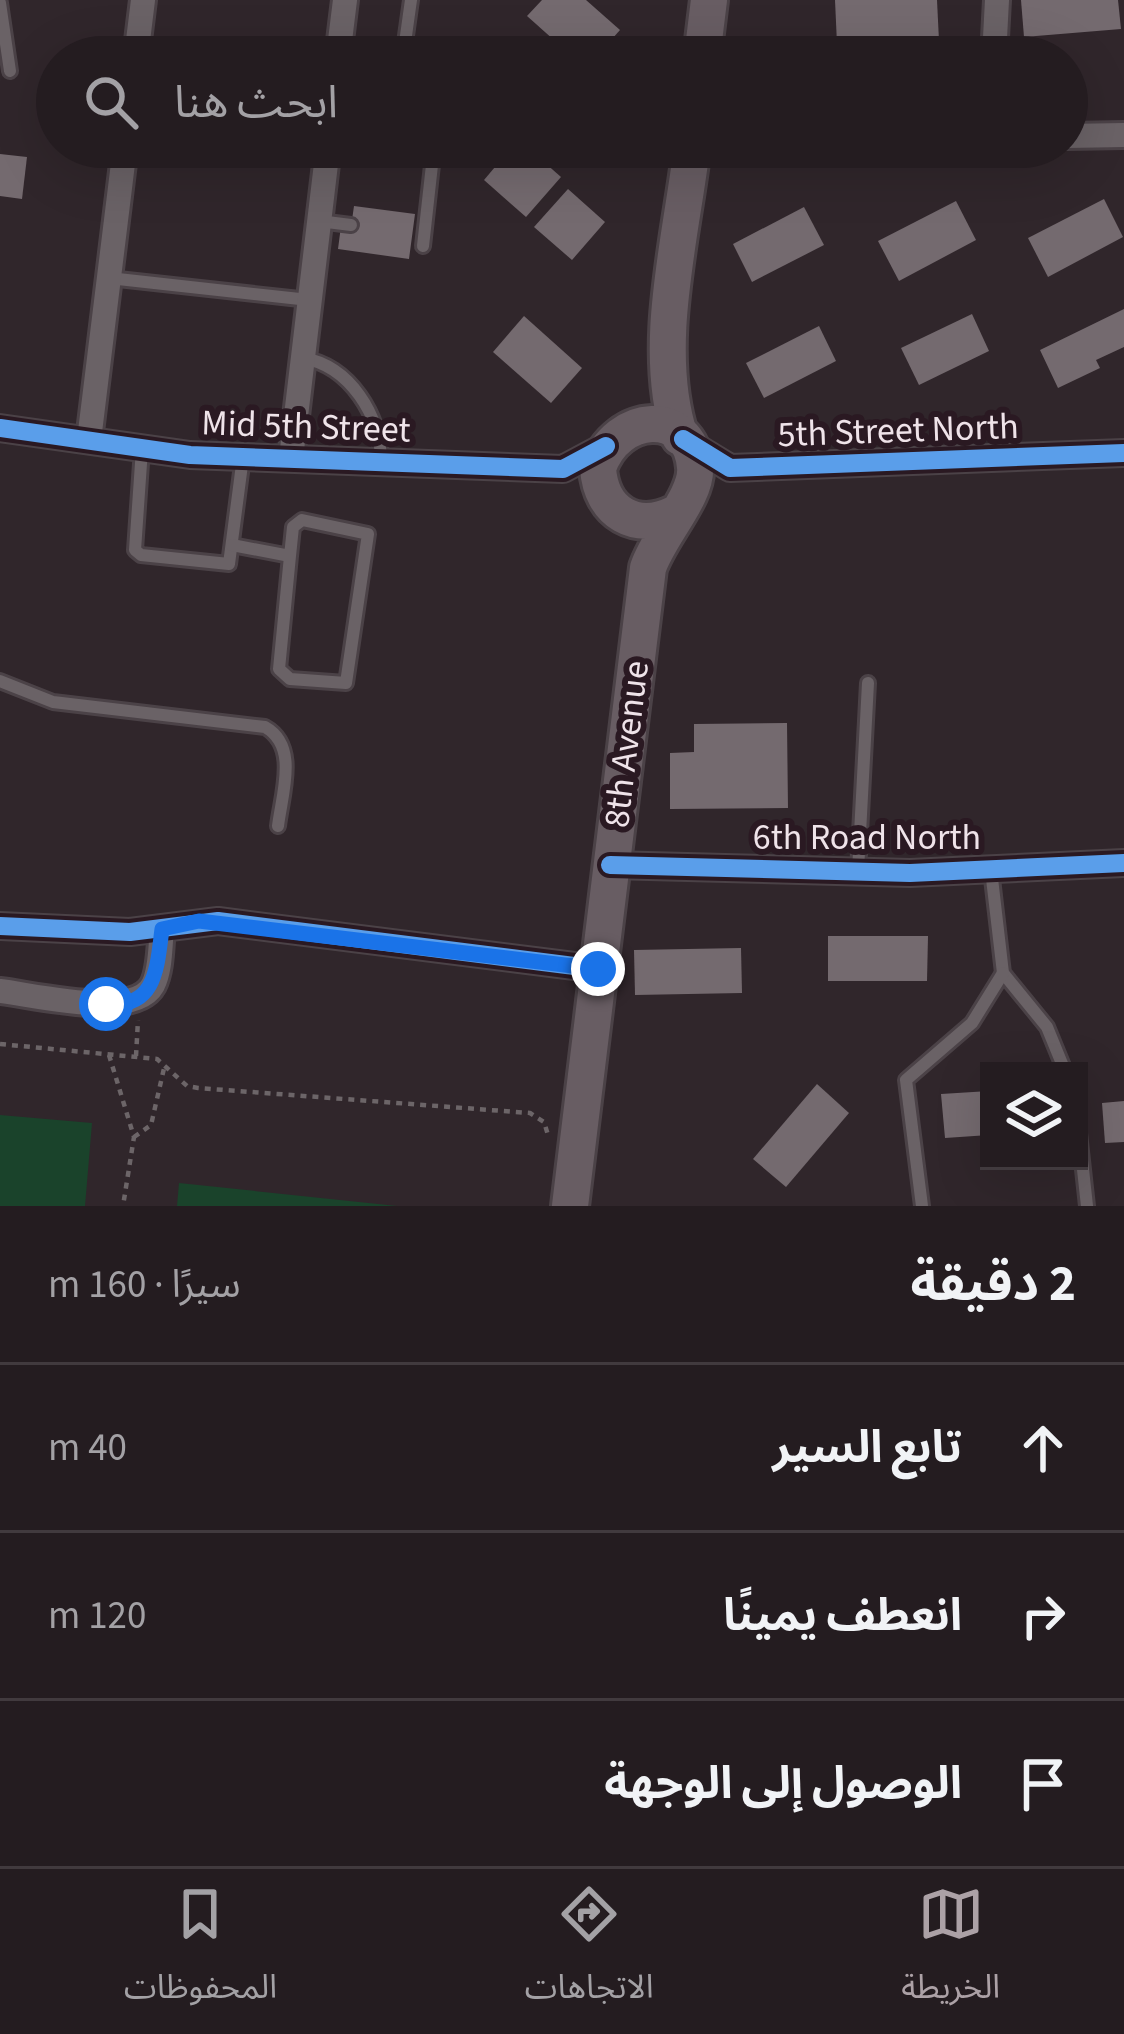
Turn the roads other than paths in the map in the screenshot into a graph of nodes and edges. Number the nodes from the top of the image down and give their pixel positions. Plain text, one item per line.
1 (143, 0) edge
2 (345, 0) edge
3 (411, 0) edge
4 (709, 0) edge
5 (997, 0) edge
6 (0, 3) edge
7 (139, 36) edge
8 (341, 36) edge
9 (407, 36) edge
10 (705, 36) edge
11 (995, 36) edge
12 (10, 71) dead end
13 (1124, 135) edge
14 (1088, 136) edge
15 (122, 168) edge
16 (325, 168) edge
17 (431, 168) edge
18 (690, 168) edge
19 (319, 221) junction
20 (351, 225) dead end
21 (420, 238) dead end
22 (109, 278) junction
23 (310, 300) junction
24 (668, 354) junction
25 (303, 358) junction
26 (0, 428) edge
27 (681, 438) junction
28 (89, 440) junction
29 (612, 440) junction
30 (142, 447) junction
31 (1124, 453) edge
32 (243, 457) junction
33 (291, 458) junction
34 (381, 461) junction
35 (730, 467) junction
36 (562, 469) junction
37 (680, 509) junction
38 (617, 510) junction
39 (232, 545) junction
40 (290, 556) junction
41 (648, 568) junction
42 (0, 681) edge
43 (868, 683) dead end
44 (278, 826) dead end
45 (1124, 863) edge
46 (610, 865) junction
47 (991, 870) junction
48 (858, 871) junction
49 (0, 926) edge
50 (162, 929) junction
51 (598, 969) junction
52 (1003, 973) junction
53 (0, 991) edge
54 (1061, 1062) edge
55 (1083, 1170) edge
56 (570, 1206) edge
57 (922, 1206) edge
58 (1087, 1206) edge

1 - 7 street
2 - 8 street
3 - 9 lane
4 - 10 main road
5 - 11 street
6 - 12 lane
13 - 14 street
15 - 22 street
16 - 19 street
17 - 21 lane
18 - 24 main road
19 - 20 lane
19 - 23 street
22 - 23 lane
22 - 28 street
23 - 25 street
24 - 27 main road
24 - 29 main road
25 - 33 street
25 - 34 lane
26 - 28 street, Mid 5th Street
27 - 29 main road
27 - 35 street, 5th Street North
27 - 37 main road
28 - 30 street, Mid 5th Street
29 - 36 street
29 - 38 main road
30 - 32 street, Mid 5th Street
30 - 39 lane
31 - 35 street, 5th Street North
32 - 33 street, Mid 5th Street
32 - 39 lane
33 - 34 street, Mid 5th Street
34 - 36 street, Mid 5th Street
35 - 37 street, 5th Street North
36 - 38 street
37 - 38 main road
37 - 41 main road, 8th Avenue
38 - 41 main road, 8th Avenue
39 - 40 lane
40 - 40 lane
41 - 46 main road, 8th Avenue
42 - 44 lane
43 - 48 lane
45 - 47 street, 6th Road North
46 - 48 street, 6th Road North
46 - 51 main road, 8th Avenue
47 - 48 street, 6th Road North
47 - 52 lane
49 - 50 street
50 - 51 street
50 - 53 street
51 - 56 main road, 8th Avenue
52 - 54 lane
52 - 57 lane
55 - 58 lane

